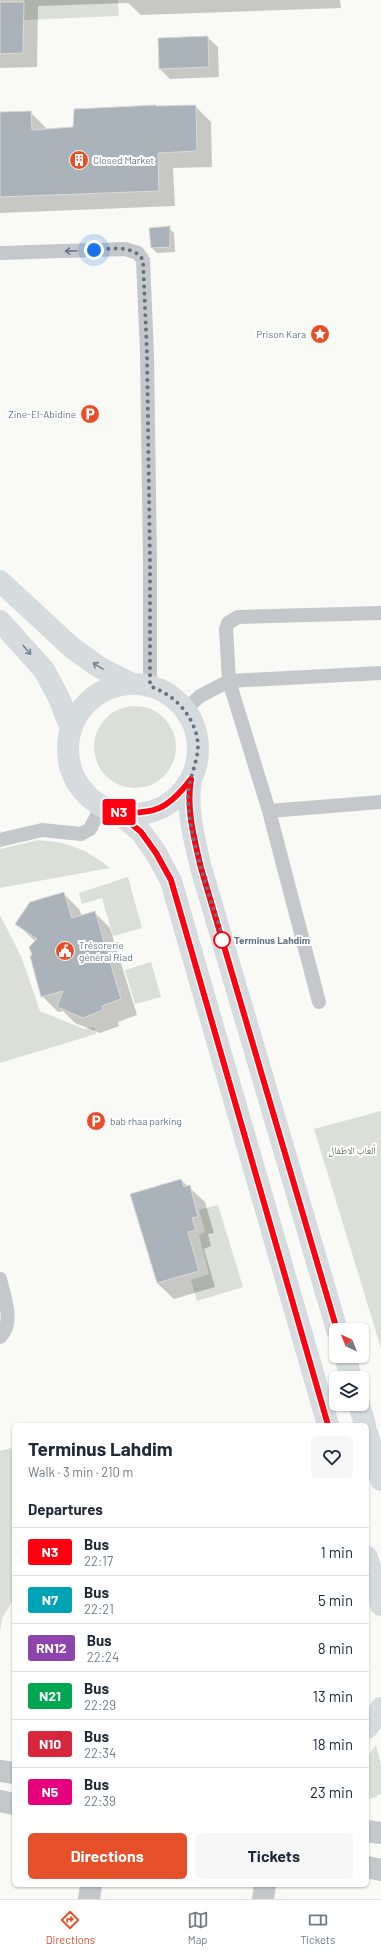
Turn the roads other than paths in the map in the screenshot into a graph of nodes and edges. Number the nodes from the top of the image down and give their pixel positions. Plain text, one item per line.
1 (0, 253) edge
2 (0, 581) edge
3 (381, 613) edge
4 (0, 621) edge
5 (381, 673) edge
6 (229, 681) junction
7 (141, 685) junction
8 (185, 710) junction
9 (71, 729) junction
10 (191, 779) junction
11 (381, 802) edge
12 (109, 809) junction
13 (269, 811) junction
14 (0, 840) edge
15 (319, 1002) dead end
16 (0, 1279) edge
17 (335, 1323) edge
18 (0, 1337) edge
19 (361, 1411) edge
20 (327, 1423) edge
21 (364, 1423) edge
22 (369, 1440) edge
23 (381, 1480) edge
24 (369, 1564) edge
25 (381, 1605) edge
26 (381, 1708) edge
27 (369, 1725) edge
28 (0, 1771) edge
29 (12, 1773) edge
30 (0, 1801) edge
31 (12, 1804) edge
32 (369, 1831) edge
33 (381, 1833) edge
34 (369, 1867) edge
35 (381, 1870) edge
36 (91, 1887) edge
37 (265, 1887) edge
38 (89, 1899) edge
39 (263, 1899) edge

7 -> 1 lane
7 -> 2 main road
3 - 6 lane
4 -> 9 main road
5 - 6 lane
6 - 8 lane
6 - 13 lane
7 - 8 main road
7 - 9 main road
8 - 10 main road
9 - 12 main road
10 - 12 main road
10 - 17 main road
11 - 13 lane
12 - 14 lane
12 - 20 main road
13 - 15 lane
16 - 18 lane
19 - 21 main road
22 - 23 main road
24 - 25 main road
26 - 27 main road
28 - 29 street
30 - 31 street
32 - 33 street
34 - 35 street
36 - 38 street
37 - 39 street

